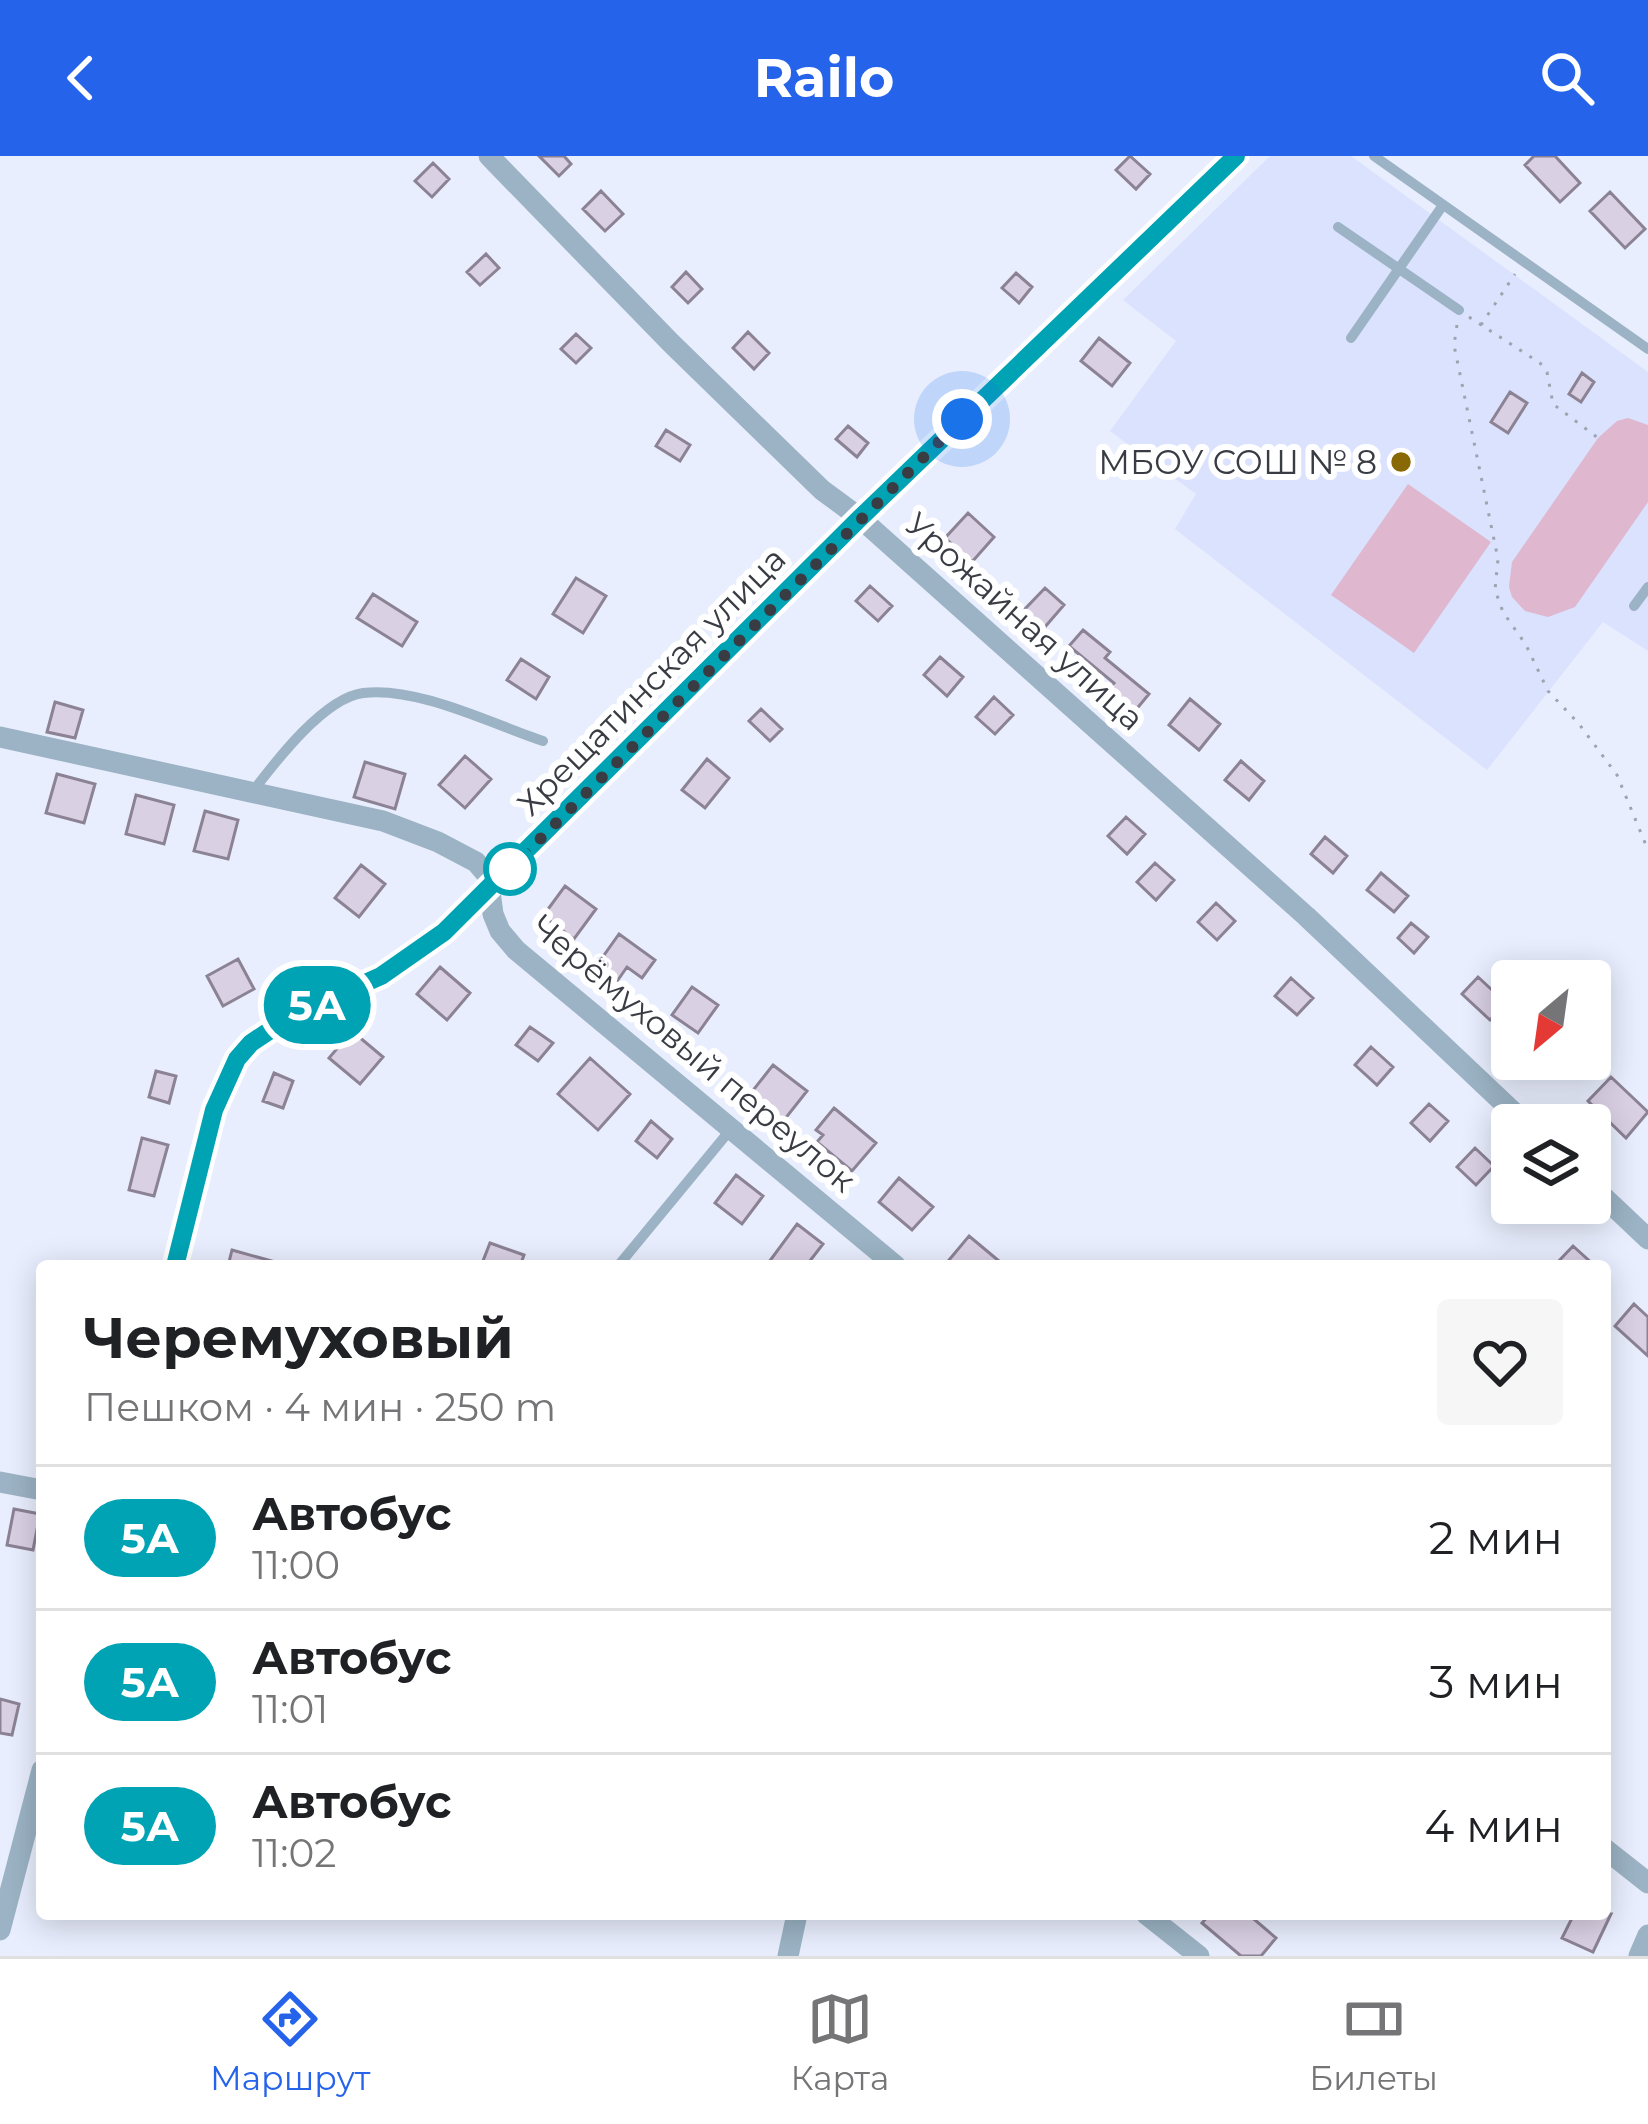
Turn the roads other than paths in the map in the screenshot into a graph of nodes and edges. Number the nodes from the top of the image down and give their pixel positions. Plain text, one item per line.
1 (489, 156) edge
2 (1236, 156) edge
3 (1374, 156) edge
4 (1443, 206) junction
5 (1338, 227) dead end
6 (1399, 269) junction
7 (1459, 310) road end
8 (1351, 338) dead end
9 (1648, 349) edge
10 (860, 518) junction
11 (1648, 586) edge
12 (1634, 606) dead end
13 (0, 737) edge
14 (543, 741) dead end
15 (251, 794) junction
16 (490, 890) junction
17 (1505, 1104) edge
18 (731, 1129) junction
19 (1611, 1204) edge
20 (1648, 1239) edge
21 (176, 1260) edge
22 (623, 1260) edge
23 (889, 1260) edge
24 (0, 1482) edge
25 (36, 1489) edge
26 (36, 1793) edge
27 (1611, 1854) edge
28 (1648, 1883) edge
29 (796, 1920) edge
30 (1153, 1920) edge
31 (0, 1930) edge
32 (1648, 1935) edge
33 (788, 1956) edge
34 (1199, 1956) edge
35 (1639, 1956) edge

1 - 10 street, Урожайная улица
2 - 10 street, Хрещатинская улица
3 - 4 lane
4 - 6 lane
4 - 9 lane
5 - 6 lane
6 - 7 lane
6 - 8 lane
10 - 16 street, Хрещатинская улица
10 - 17 street, Урожайная улица
11 - 12 lane
13 - 15 street, Черёмуховый переулок
14 - 15 lane
15 - 16 street, Черёмуховый переулок
16 - 18 street, Черёмуховый переулок
16 - 21 street, Хрещатинская улица
18 - 22 lane
18 - 23 street, Черёмуховый переулок
19 - 20 street
24 - 25 street
26 - 31 street
27 - 28 street
29 - 33 street
30 - 34 street
32 - 35 street

